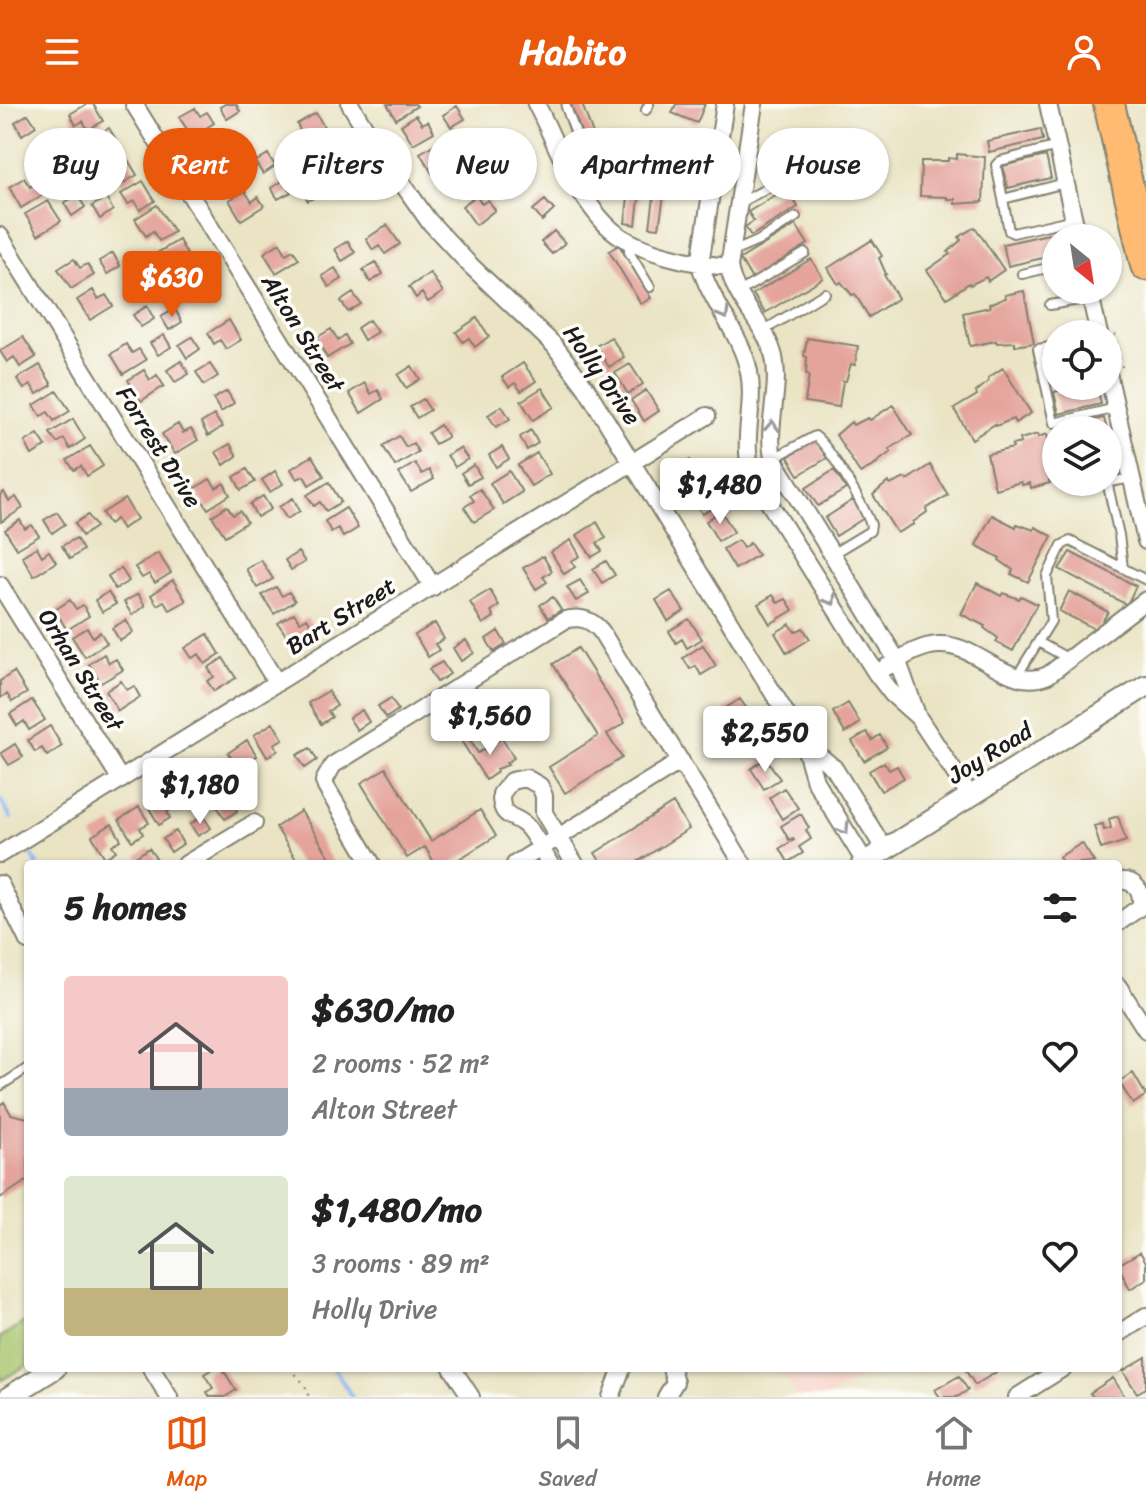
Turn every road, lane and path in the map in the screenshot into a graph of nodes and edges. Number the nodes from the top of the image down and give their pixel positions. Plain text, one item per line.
1 (134, 104) edge
2 (350, 104) edge
3 (536, 104) edge
4 (725, 104) edge
5 (754, 104) edge
6 (1048, 104) edge
7 (1109, 104) edge
8 (566, 107) dead end
9 (574, 128) edge
10 (553, 139) edge
11 (1058, 146) junction
12 (1066, 183) junction
13 (757, 194) edge
14 (1003, 199) junction
15 (589, 200) edge
16 (739, 203) junction
17 (796, 217) dead end
18 (1074, 219) junction
19 (1075, 224) edge
20 (0, 236) edge
21 (629, 242) junction
22 (805, 253) dead end
23 (729, 260) junction
24 (700, 264) junction
25 (1146, 265) edge
26 (1042, 269) edge
27 (1022, 274) dead end
28 (650, 287) dead end
29 (738, 292) junction
30 (825, 293) dead end
31 (1054, 304) edge
32 (1050, 305) dead end
33 (763, 331) junction
34 (741, 344) junction
35 (1042, 348) edge
36 (1042, 369) edge
37 (1049, 400) edge
38 (1114, 400) edge
39 (1116, 408) junction
40 (707, 416) dead end
41 (773, 458) junction
42 (633, 462) junction
43 (747, 463) junction
44 (1132, 478) junction
45 (1146, 541) edge
46 (832, 554) junction
47 (810, 565) junction
48 (1123, 568) junction
49 (1146, 580) edge
50 (0, 585) edge
51 (433, 587) junction
52 (1146, 600) edge
53 (1038, 642) junction
54 (1069, 659) junction
55 (898, 662) junction
56 (876, 673) junction
57 (1017, 676) junction
58 (277, 683) junction
59 (1146, 686) edge
60 (918, 717) junction
61 (804, 743) junction
62 (681, 761) junction
63 (121, 780) junction
64 (970, 796) junction
65 (254, 823) dead end
66 (559, 837) junction
67 (541, 848) junction
68 (885, 850) junction
69 (0, 854) edge
70 (195, 860) edge
71 (370, 860) edge
72 (522, 860) edge
73 (548, 860) edge
74 (573, 860) edge
75 (741, 860) edge
76 (862, 860) edge
77 (869, 860) edge
78 (1122, 880) edge
79 (0, 884) edge
80 (1122, 920) edge
81 (24, 933) edge
82 (1122, 992) edge
83 (1146, 1030) edge
84 (24, 1071) edge
85 (0, 1086) edge
86 (1146, 1316) edge
87 (1122, 1331) edge
88 (49, 1372) edge
89 (153, 1372) edge
90 (294, 1372) edge
91 (455, 1372) edge
92 (620, 1372) edge
93 (672, 1372) edge
94 (1057, 1372) edge
95 (9, 1397) edge
96 (169, 1397) edge
97 (309, 1397) edge
98 (471, 1397) edge
99 (611, 1397) edge
100 (666, 1397) edge
101 (1017, 1397) edge

1 - 51 street, Alton Street
2 - 42 street, Holly Drive
3 - 10 street
4 - 24 street
5 - 16 street
6 - 11 street
7 - 25 highway
8 - 9 lane
11 - 12 street
11 - 14 lane
12 - 14 lane
12 - 18 street
13 - 16 lane
14 - 18 lane
15 - 21 street
16 - 23 street
17 - 23 lane
18 - 19 street
20 - 58 street, Forrest Drive
21 - 24 street
21 - 28 lane
22 - 29 lane
23 - 24 street
23 - 29 street
24 -> 34 street
26 - 27 lane
29 - 33 street
30 - 33 lane
31 - 32 lane
33 - 34 street
41 -> 33 street
34 - 43 street
35 - 36 lane
37 - 39 lane
38 - 39 street
39 - 44 street
40 - 42 street, Bart Street
41 - 43 street
41 - 46 street
41 - 46 lane
42 - 51 street, Bart Street
42 - 61 street, Holly Drive
43 - 47 street
44 - 45 street
44 - 48 lane
46 - 47 street
46 - 55 street
47 -> 56 street
48 - 49 lane
48 - 53 lane
50 - 63 street, Orhan Street
51 - 58 street, Bart Street
52 - 54 street
53 - 54 lane
53 - 57 lane
54 - 57 street
55 - 56 street
55 - 57 street
55 - 60 street
56 - 60 street
58 - 63 street, Bart Street
59 - 64 street, Joy Road
60 - 64 street
61 - 68 street, Holly Drive
61 -> 76 street, Holly Drive
62 - 66 street
62 - 71 street
62 - 75 street
63 - 69 street, Bart Street
64 - 68 street, Joy Road
65 - 70 street
66 - 67 street
66 - 67 street
66 - 74 street
67 - 72 street
67 - 73 street
68 - 77 street, Joy Road
78 - 80 street
79 - 81 street
82 - 83 street
84 - 85 lane
86 - 87 street
88 - 95 street
89 - 96 street
90 - 97 path
91 - 98 street
92 - 99 street
93 - 100 street
94 - 101 street

